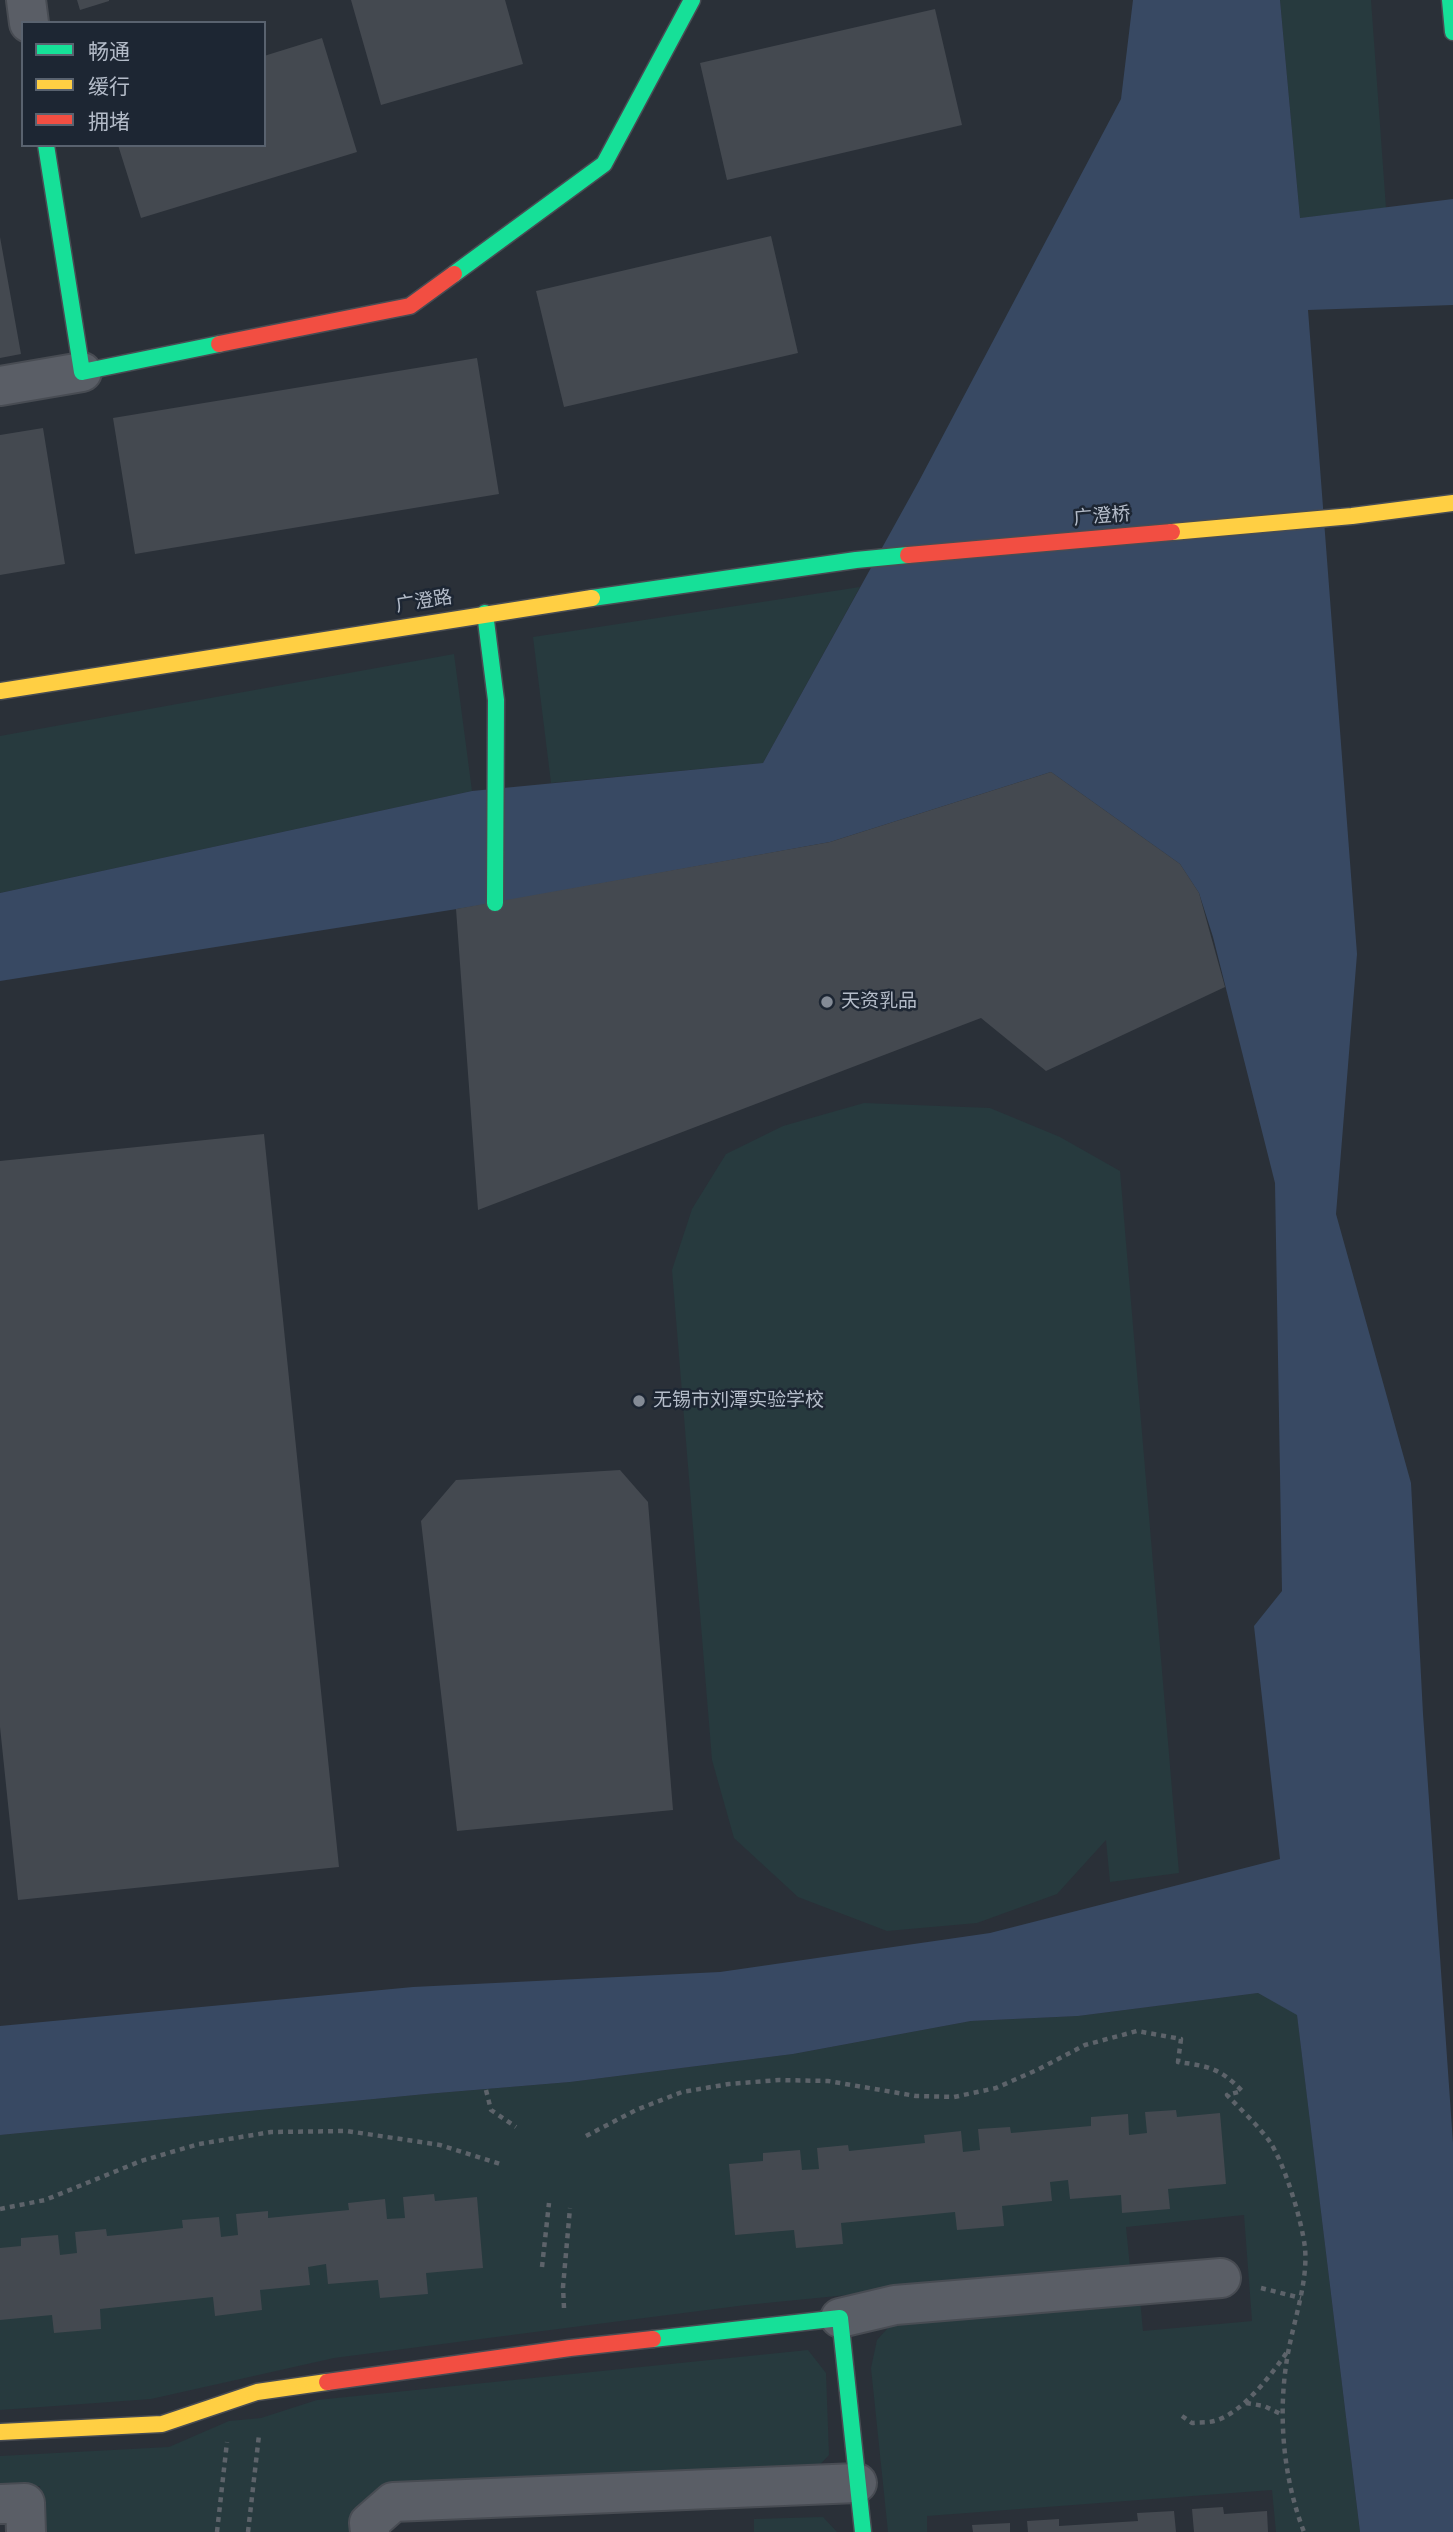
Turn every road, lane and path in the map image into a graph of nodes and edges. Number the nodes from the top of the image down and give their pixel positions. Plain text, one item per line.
1 (26, 0) edge
2 (692, 0) edge
3 (1450, 0) edge
4 (29, 21) edge
5 (1453, 33) edge
6 (47, 147) edge
7 (82, 372) junction
8 (0, 386) edge
9 (1453, 503) edge
10 (856, 560) joint
11 (485, 613) junction
12 (0, 691) edge
13 (495, 903) dead end
14 (486, 2090) dead end
15 (516, 2127) dead end
16 (586, 2136) dead end
17 (500, 2164) dead end
18 (549, 2203) dead end
19 (570, 2208) dead end
20 (0, 2210) edge
21 (542, 2267) dead end
22 (1221, 2278) dead end
23 (840, 2318) junction
24 (570, 2348) junction
25 (1288, 2352) junction
26 (257, 2392) junction
27 (229, 2400) junction
28 (1245, 2403) junction
29 (1283, 2415) junction
30 (1182, 2416) dead end
31 (0, 2432) edge
32 (857, 2483) junction
33 (0, 2504) edge
34 (26, 2532) edge
35 (218, 2532) edge
36 (248, 2532) edge
37 (370, 2532) edge
38 (863, 2532) edge
39 (1304, 2532) edge

1 - 4 street
2 - 7 street
3 - 5 street
6 - 7 street
7 - 8 street
9 - 10 street, 广澄桥
10 - 11 street, 广澄路
11 - 12 street, 广澄路
11 - 13 street
14 - 15 path
16 - 25 path
17 - 20 path
18 - 21 path
19 - 24 path
22 - 23 street
23 - 24 street
23 - 32 street
24 - 26 street
25 - 28 path
25 - 29 path
26 - 27 street
26 - 36 path
27 - 31 street
27 - 35 path
28 - 29 path
28 - 30 path
29 - 39 path
32 - 37 street
32 - 38 street
33 - 34 street

